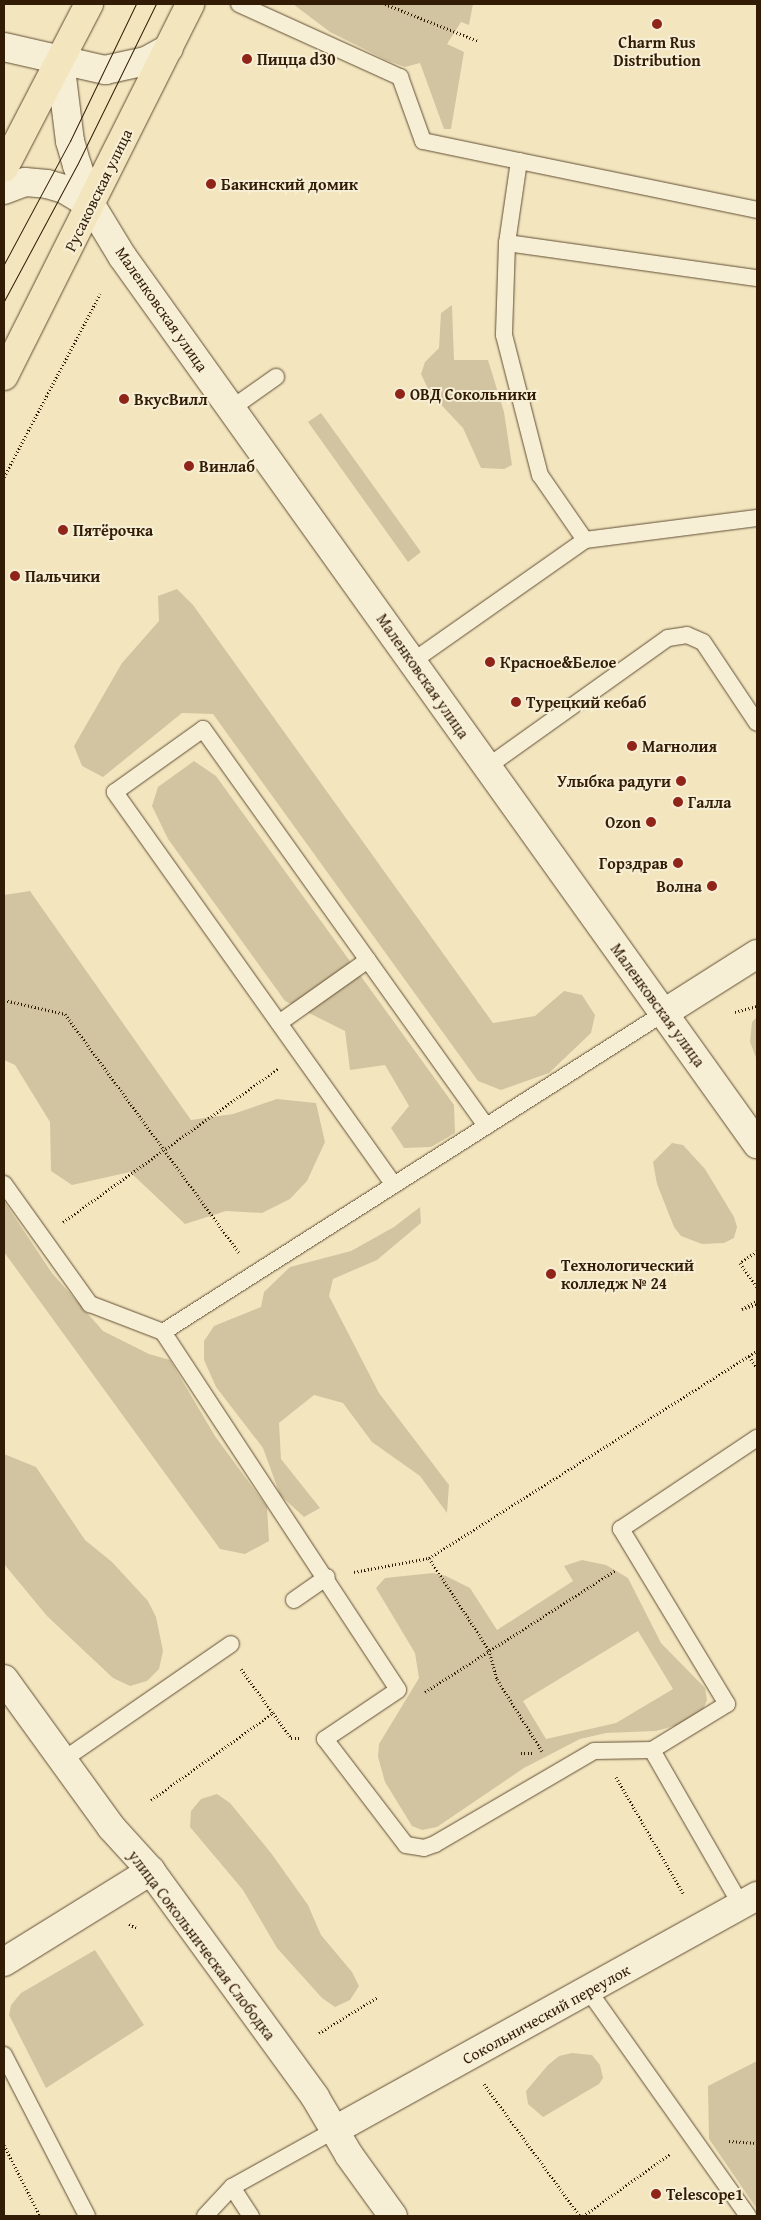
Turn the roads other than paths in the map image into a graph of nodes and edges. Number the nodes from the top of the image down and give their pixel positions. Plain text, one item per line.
1 (89, 4) edge
2 (190, 4) edge
3 (239, 4) edge
4 (4, 48) edge
5 (168, 48) junction
6 (60, 61) junction
7 (519, 161) junction
8 (4, 168) edge
9 (4, 190) edge
10 (91, 205) junction
11 (757, 210) edge
12 (507, 243) junction
13 (757, 278) edge
14 (4, 376) edge
15 (276, 377) dead end
16 (232, 408) junction
17 (757, 518) edge
18 (585, 540) junction
19 (413, 661) junction
20 (757, 723) edge
21 (487, 766) junction
22 (757, 954) edge
23 (368, 960) junction
24 (664, 1013) junction
25 (279, 1023) junction
26 (486, 1126) junction
27 (757, 1144) edge
28 (4, 1184) edge
29 (394, 1185) junction
30 (163, 1332) junction
31 (757, 1438) edge
32 (327, 1577) junction
33 (294, 1600) dead end
34 (228, 1646) road end
35 (4, 1679) edge
36 (652, 1750) junction
37 (63, 1760) junction
38 (151, 1871) junction
39 (749, 1901) edge
40 (4, 1962) edge
41 (588, 1990) junction
42 (4, 2055) edge
43 (334, 2130) junction
44 (232, 2187) junction
45 (87, 2216) edge
46 (205, 2216) edge
47 (251, 2216) edge
48 (393, 2216) edge
49 (748, 2216) edge

1 - 6 main road
2 - 5 main road, Русаковская улица
3 - 7 lane
4 - 6 street
5 - 6 street
5 - 10 main road, Русаковская улица
6 - 8 main road
6 - 10 street
7 - 11 lane
7 - 12 lane
9 - 10 street
10 - 14 main road, Русаковская улица
10 - 16 street, Маленковская улица
12 - 13 lane
12 - 18 lane
15 - 16 lane
16 - 19 street, Маленковская улица
17 - 18 lane
18 - 19 lane
19 - 21 street, Маленковская улица
20 - 21 lane
21 - 24 street, Маленковская улица
22 - 24 street
23 - 25 lane
23 - 25 lane
23 - 26 lane
24 - 26 lane
24 - 27 street, Маленковская улица
25 - 29 lane
26 - 29 lane
28 - 30 lane
29 - 30 lane
30 - 32 lane
31 - 36 lane
32 - 33 lane
32 - 36 lane
34 - 37 lane
35 - 37 street, улица Сокольническая Слободка
36 - 39 lane
37 - 38 street, улица Сокольническая Слободка
38 - 40 street
38 - 43 street, улица Сокольническая Слободка
39 - 41 street, Сокольнический переулок
41 - 43 street, Сокольнический переулок
41 - 49 lane
42 - 45 lane
43 - 44 lane
43 - 48 street, улица Сокольническая Слободка
44 - 46 lane
44 - 47 lane

